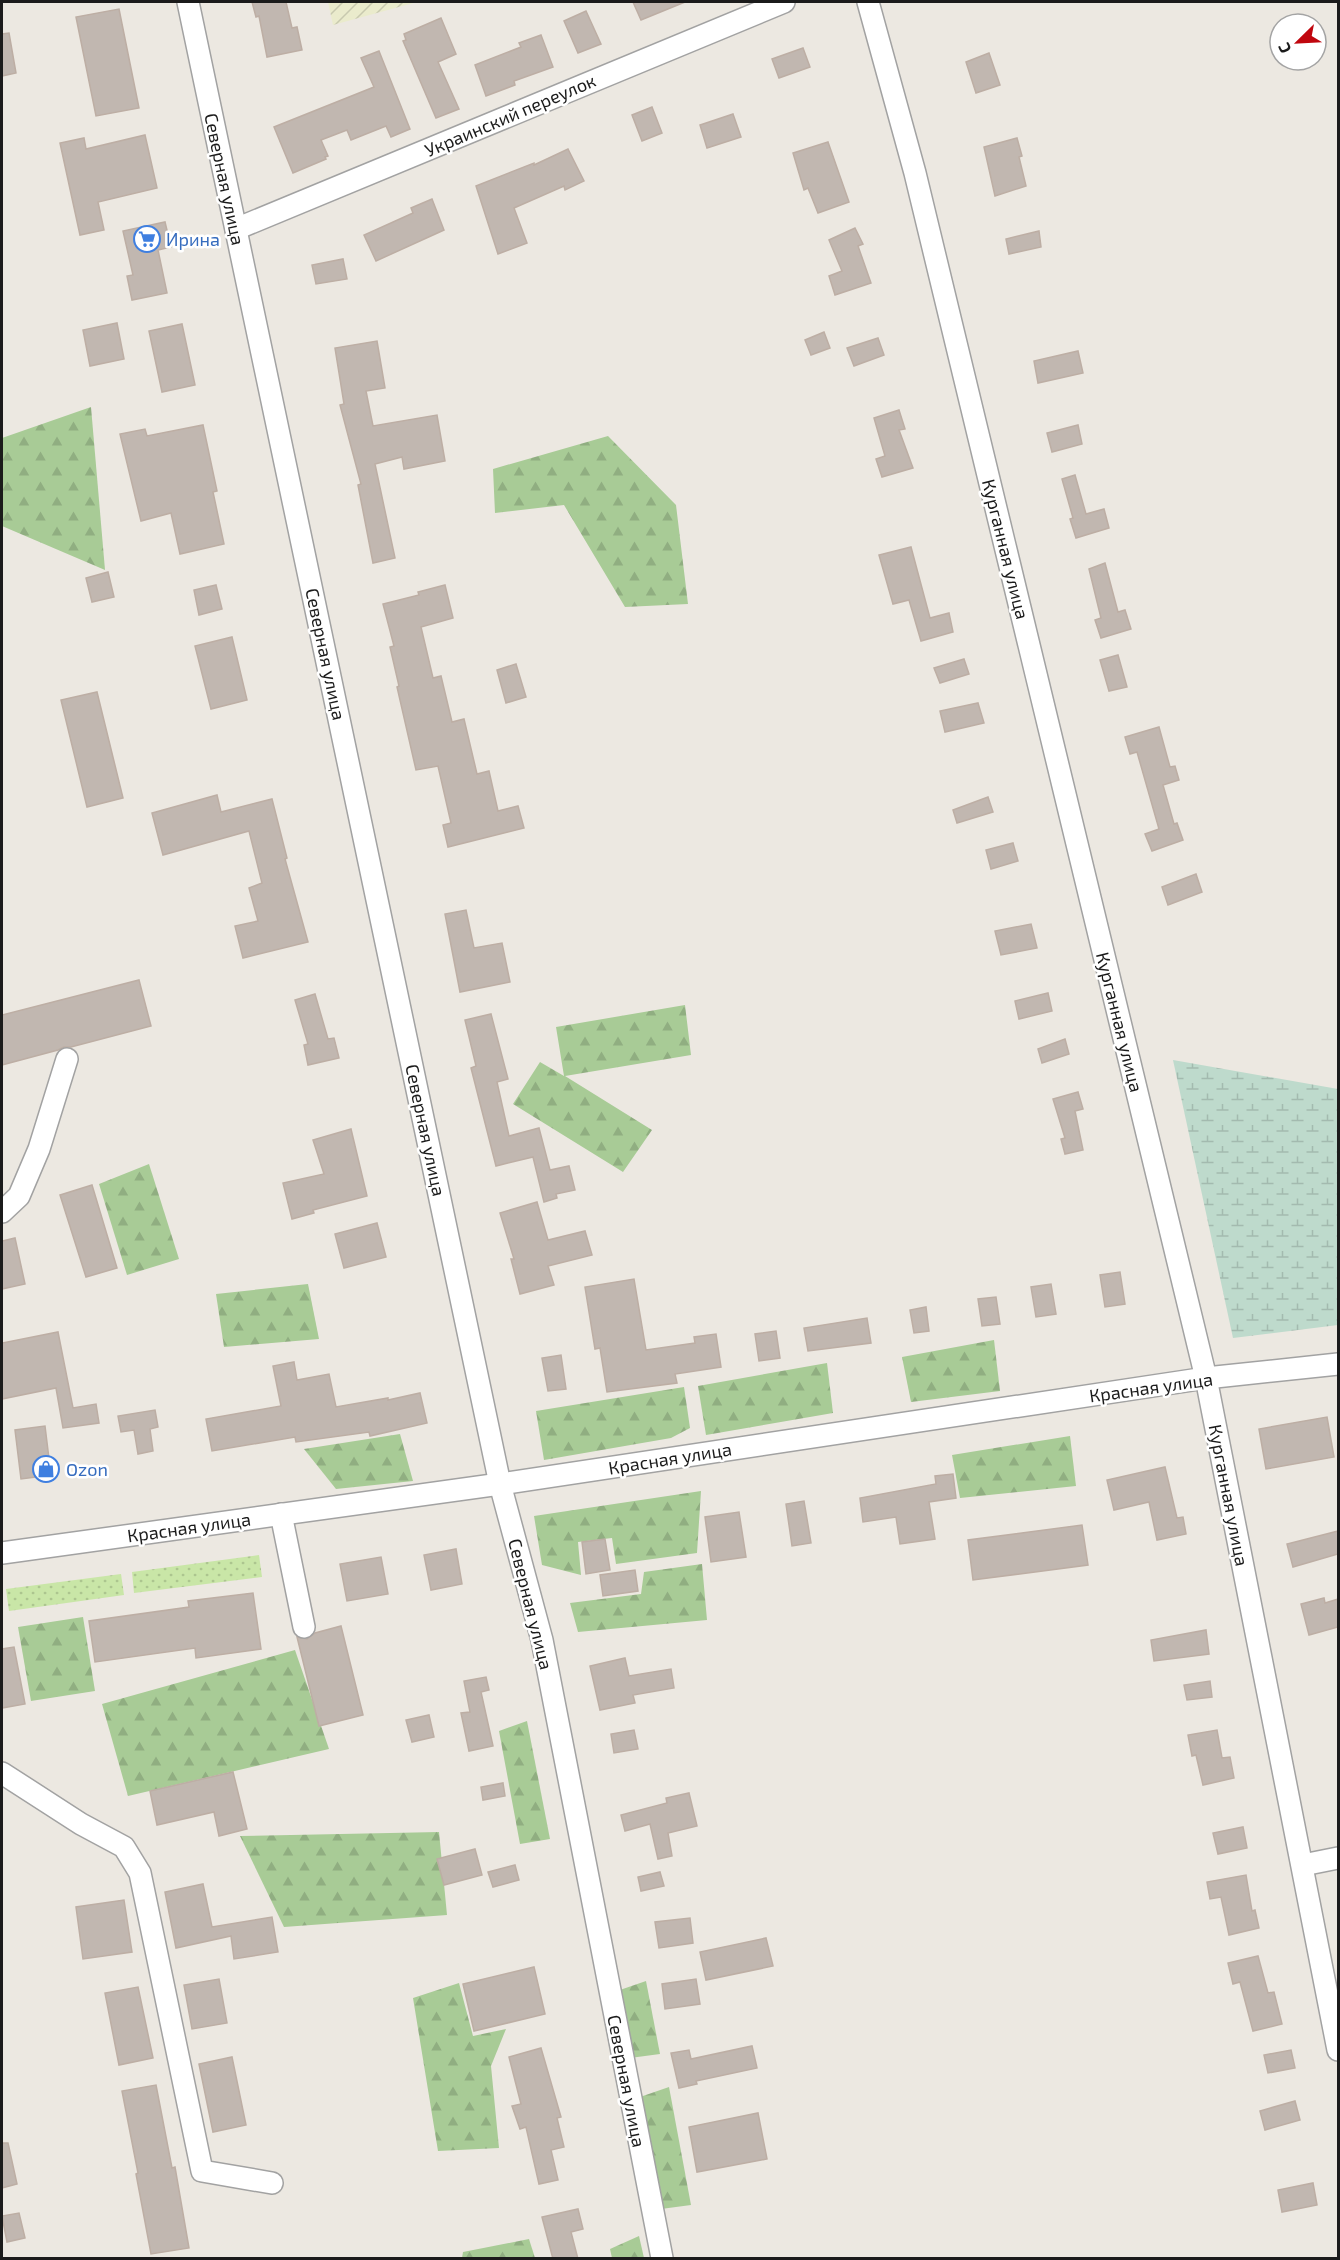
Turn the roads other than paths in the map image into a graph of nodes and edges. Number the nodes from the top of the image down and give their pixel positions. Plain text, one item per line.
1 (188, 2) edge
2 (784, 2) edge
3 (868, 2) edge
4 (236, 230) junction
5 (68, 1059) dead end
6 (2, 1212) edge
7 (1338, 1364) edge
8 (1206, 1378) junction
9 (500, 1484) junction
10 (281, 1514) junction
11 (2, 1553) edge
12 (304, 1627) dead end
13 (2, 1773) edge
14 (1338, 1858) edge
15 (1303, 1865) junction
16 (1338, 2050) edge
17 (272, 2183) dead end
18 (662, 2259) edge

1 - 4 street, Северная улица
2 - 4 street, Украинский переулок
3 - 8 street, Курганная улица
4 - 9 street, Северная улица
5 - 6 street
7 - 8 street, Красная улица
8 - 9 street, Красная улица
8 - 15 street, Курганная улица
9 - 10 street, Красная улица
9 - 18 street, Северная улица
10 - 11 street, Красная улица
10 - 12 street
13 - 17 street
14 - 15 street
15 - 16 street, Курганная улица

